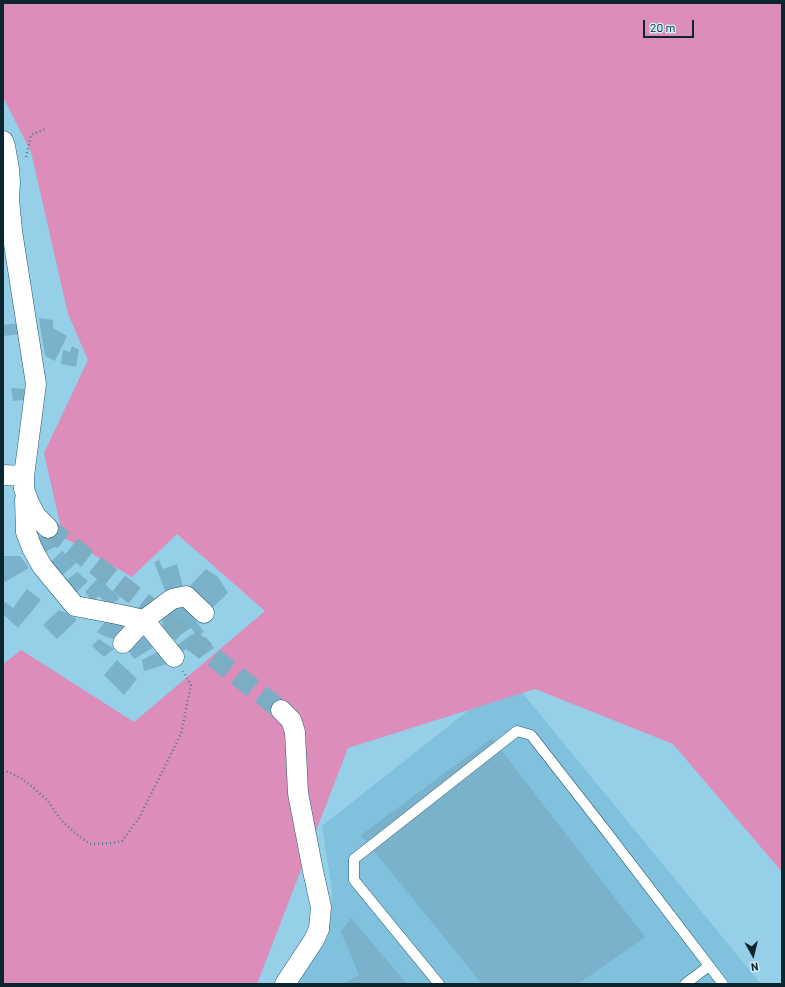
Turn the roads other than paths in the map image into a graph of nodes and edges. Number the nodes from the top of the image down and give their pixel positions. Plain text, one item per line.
1 (3, 142) edge
2 (3, 475) edge
3 (24, 482) junction
4 (48, 528) tunnel mouth
5 (204, 613) dead end
6 (144, 620) junction
7 (123, 643) dead end
8 (174, 657) road end
9 (281, 710) tunnel mouth
10 (709, 966) junction
11 (285, 984) edge
12 (439, 984) edge
13 (685, 984) edge
14 (723, 984) edge

1 - 3 street
2 - 3 street
3 - 4 street
3 - 6 street
5 - 6 street
6 - 7 street
6 - 8 street
9 - 11 street
10 - 12 lane
10 - 13 lane
10 - 14 lane

